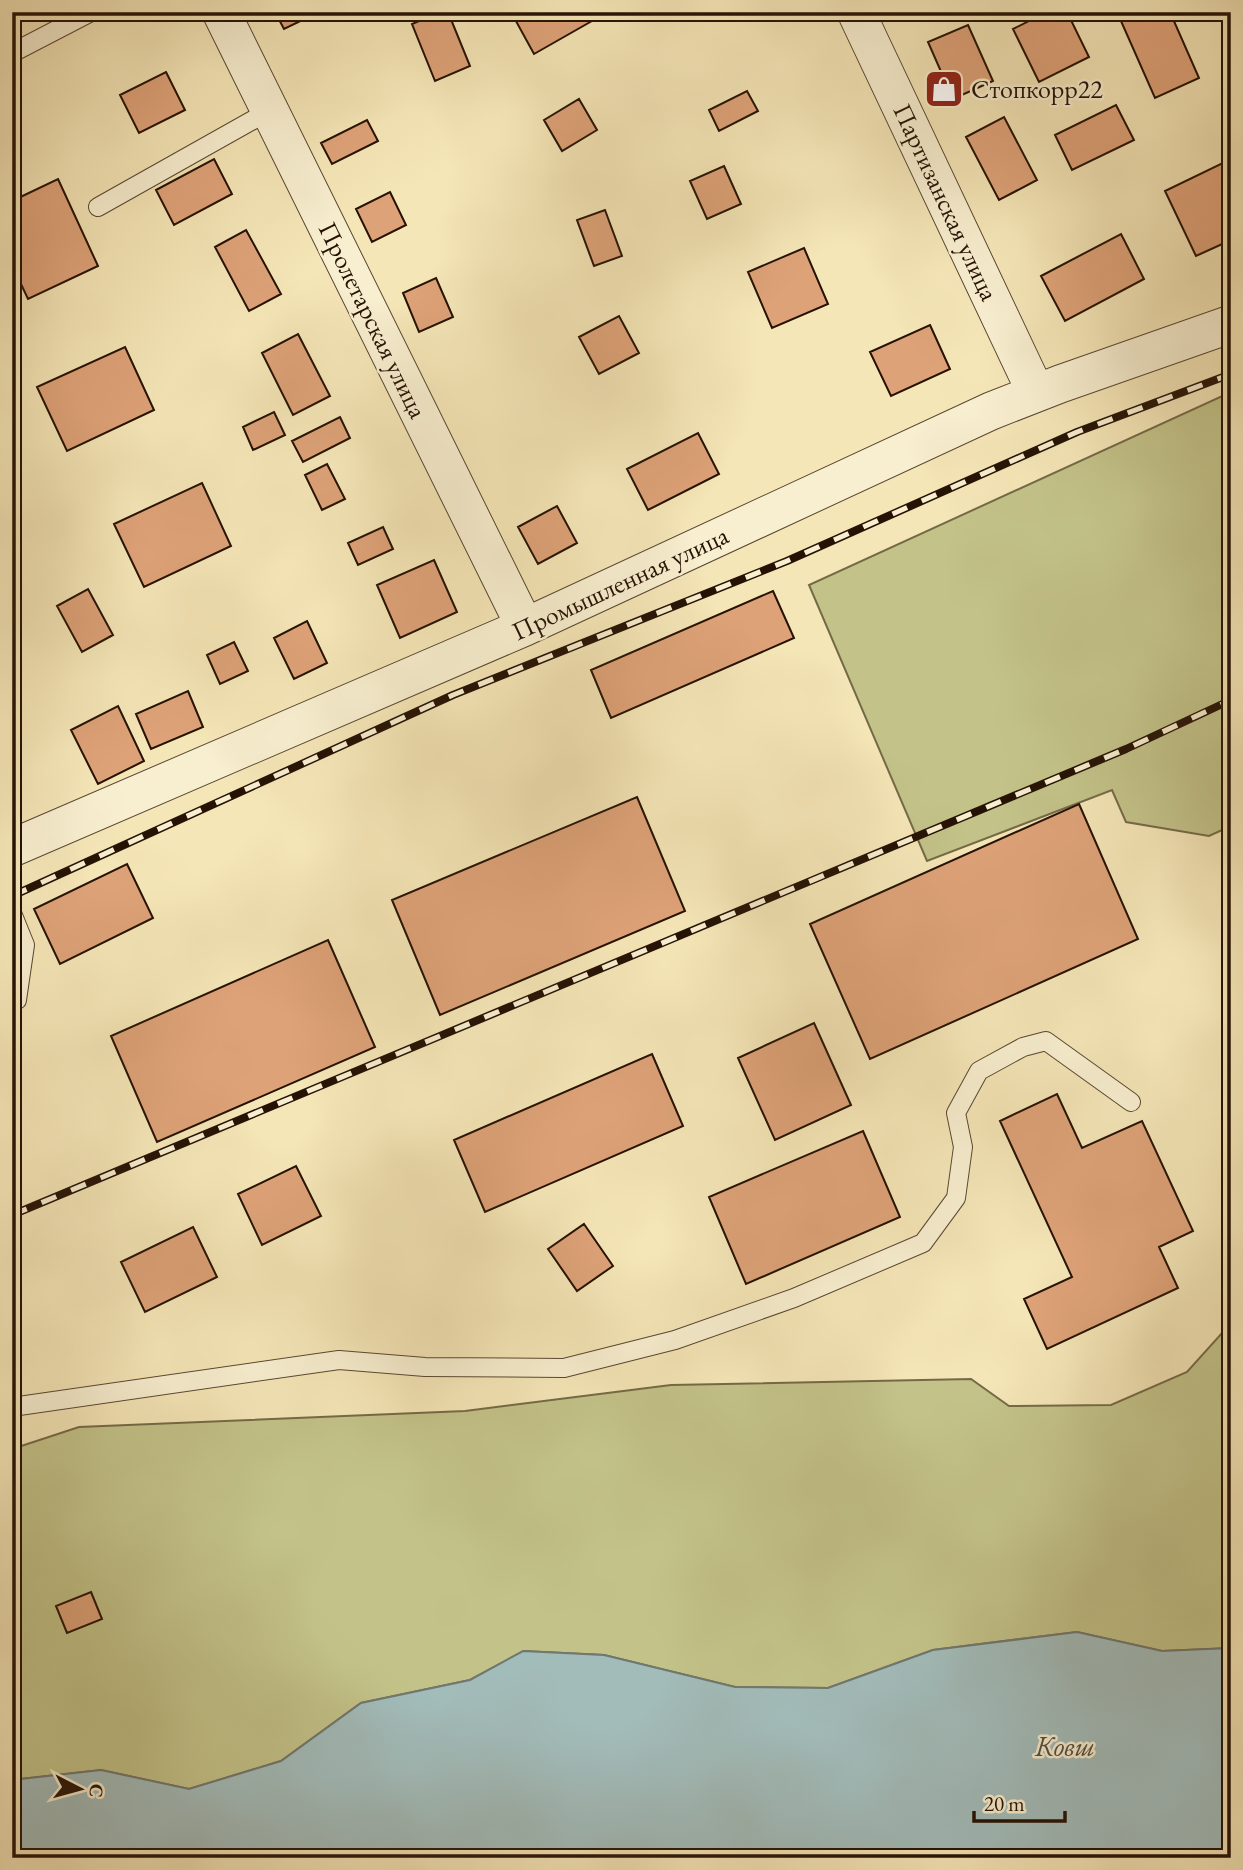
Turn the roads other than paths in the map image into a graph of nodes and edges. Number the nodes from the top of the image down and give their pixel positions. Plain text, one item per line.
1 (91, 12) edge
2 (221, 12) edge
3 (856, 12) edge
4 (12, 53) edge
5 (270, 111) junction
6 (98, 207) dead end
7 (1231, 324) edge
8 (1036, 393) junction
9 (525, 627) junction
10 (12, 848) edge
11 (12, 913) edge
12 (12, 1003) edge
13 (1131, 1102) dead end
14 (12, 1407) edge

1 - 4 lane
2 - 5 street, Пролетарская улица
3 - 8 street, Партизанская улица
5 - 6 lane
5 - 9 street, Пролетарская улица
7 - 8 street, Промышленная улица
8 - 9 street, Промышленная улица
9 - 10 street, Промышленная улица
11 - 12 lane
13 - 14 lane

